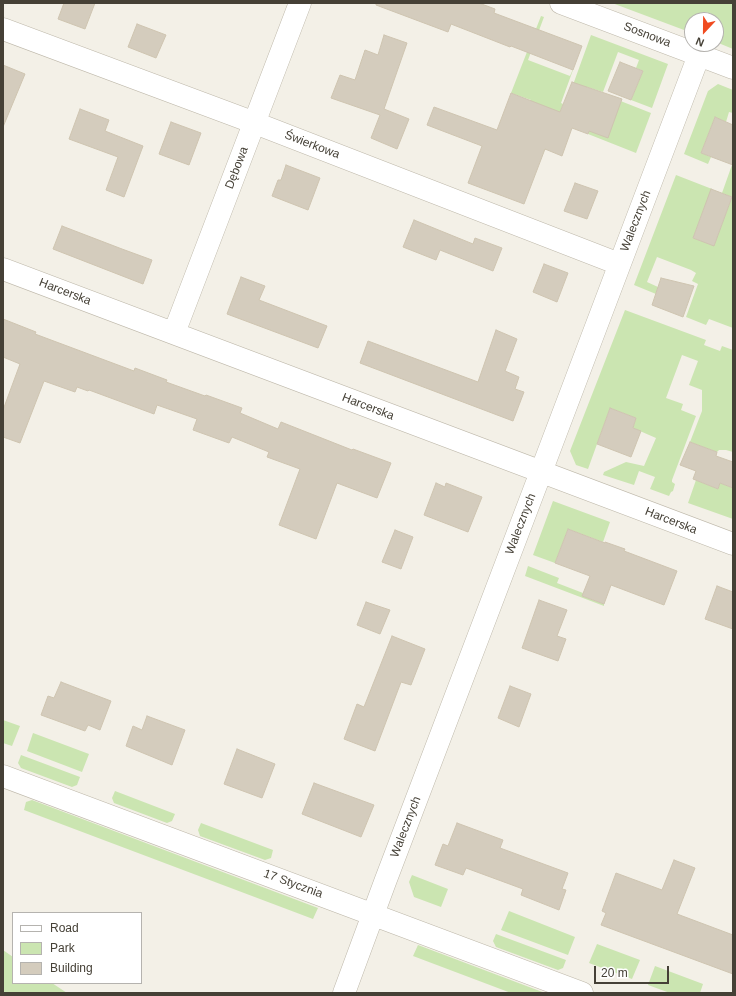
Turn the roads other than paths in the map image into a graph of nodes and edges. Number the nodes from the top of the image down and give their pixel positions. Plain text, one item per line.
1 (300, 3) edge
2 (561, 3) edge
3 (3, 29) edge
4 (699, 55) junction
5 (733, 68) edge
6 (255, 123) junction
7 (620, 264) junction
8 (3, 269) edge
9 (174, 334) junction
10 (541, 472) junction
11 (733, 544) edge
12 (3, 776) edge
13 (373, 914) junction
14 (344, 993) edge
15 (582, 993) edge

1 - 6 street, Dębowa
2 - 4 street, Sosnowa
3 - 6 street, Świerkowa
4 - 5 street, Sosnowa
4 - 7 street, Walecznych
6 - 7 street, Świerkowa
6 - 9 street, Dębowa
7 - 10 street, Walecznych
8 - 9 street, Harcerska
9 - 10 street, Harcerska
10 - 11 street, Harcerska
10 - 13 street, Walecznych
12 - 13 street, 17 Stycznia
13 - 14 street, Walecznych
13 - 15 street, 17 Stycznia

